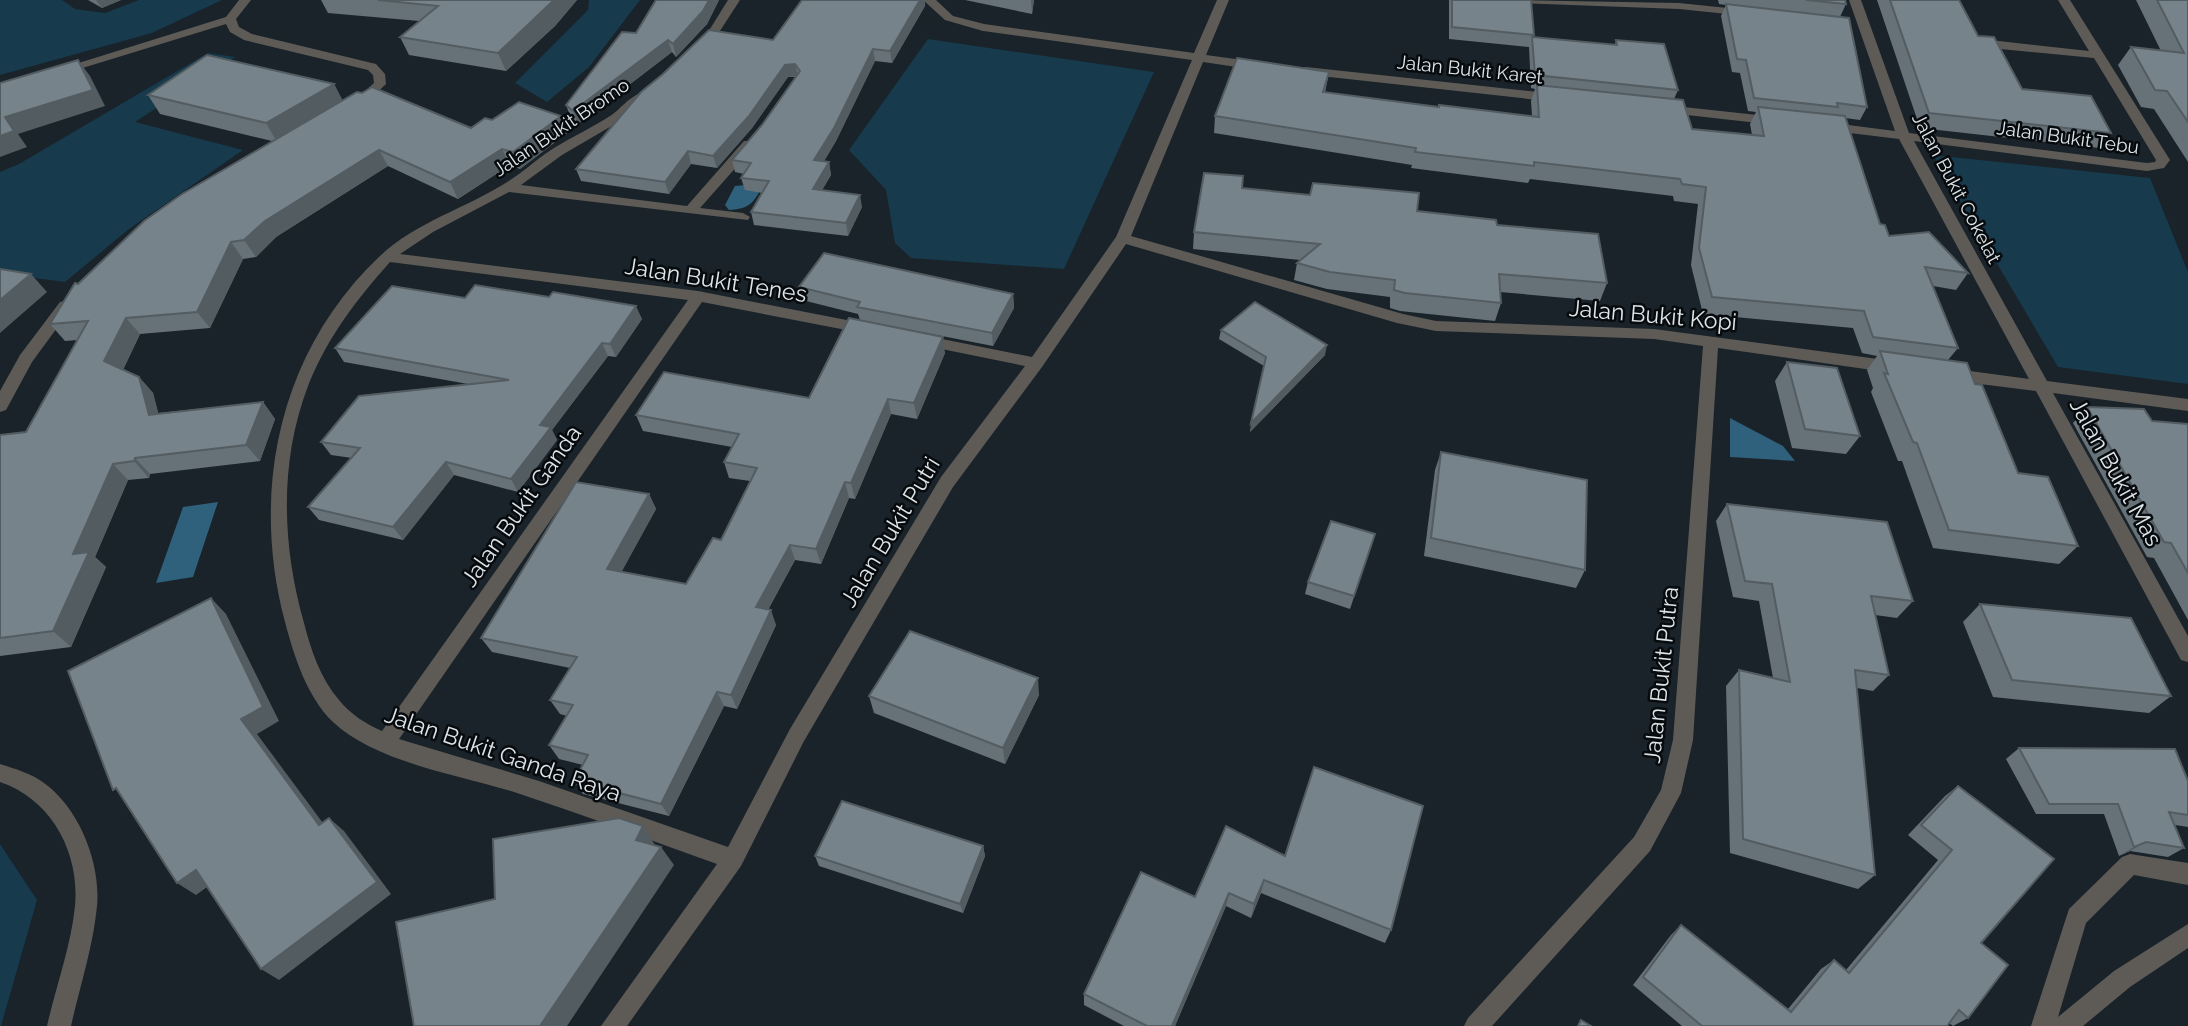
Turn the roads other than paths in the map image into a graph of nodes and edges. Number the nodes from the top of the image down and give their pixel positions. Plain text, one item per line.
1 (246, 0) edge
2 (734, 0) edge
3 (929, 0) edge
4 (1223, 0) edge
5 (1516, 0) edge
6 (1855, 0) edge
7 (2064, 0) edge
8 (1537, 1) edge
9 (1678, 3) edge
10 (1759, 15) edge
11 (230, 19) junction
12 (1990, 44) edge
13 (2097, 55) junction
14 (690, 56) edge
15 (1200, 60) junction
16 (1269, 67) edge
17 (1296, 70) edge
18 (40, 77) edge
19 (654, 87) edge
20 (1572, 99) edge
21 (351, 108) edge
22 (1655, 108) edge
23 (758, 132) edge
24 (1903, 134) junction
25 (508, 188) junction
26 (690, 211) junction
27 (743, 217) dead end
28 (1123, 238) junction
29 (387, 257) junction
30 (76, 295) edge
31 (698, 296) junction
32 (1712, 342) junction
33 (1036, 363) junction
34 (1904, 368) edge
35 (1932, 372) edge
36 (2042, 387) junction
37 (2188, 405) edge
38 (0, 406) edge
39 (2188, 654) edge
40 (385, 743) junction
41 (0, 773) edge
42 (733, 859) junction
43 (2188, 874) edge
44 (2188, 935) edge
45 (59, 1026) edge
46 (613, 1026) edge
47 (1476, 1026) edge
48 (2043, 1026) edge
49 (2065, 1026) edge

1 - 11 street
2 - 14 street
3 - 15 street
4 - 15 street, Jalan Bukit Putri
5 - 8 street
6 - 24 street, Jalan Bukit Cokelat
7 - 13 street, Jalan Bukit Tebu
8 - 9 street
9 - 10 street
11 - 18 street
11 - 21 street
12 - 13 street
13 - 24 street, Jalan Bukit Tebu
15 - 16 street
15 - 28 street, Jalan Bukit Putri
17 - 20 street, Jalan Bukit Karet
19 - 25 street, Jalan Bukit Bromo
22 - 24 street
23 - 26 street
24 - 36 street, Jalan Bukit Cokelat
25 - 26 street
25 - 29 street, Jalan Bukit Bromo
26 - 27 street
28 - 32 street, Jalan Bukit Kopi
28 - 33 street, Jalan Bukit Putri
29 - 31 street, Jalan Bukit Tenes
29 - 40 street, Jalan Bukit Ganda Raya
30 - 38 street
31 - 33 street, Jalan Bukit Tenes
31 - 40 street, Jalan Bukit Ganda
32 - 34 street, Jalan Bukit Kopi
32 - 47 street, Jalan Bukit Putra
33 - 42 street, Jalan Bukit Putri
35 - 36 street
36 - 37 street
36 - 39 street, Jalan Bukit Mas
40 - 42 street, Jalan Bukit Ganda Raya
41 - 45 street
42 - 46 street, Jalan Bukit Putri
43 - 48 street
44 - 49 street

